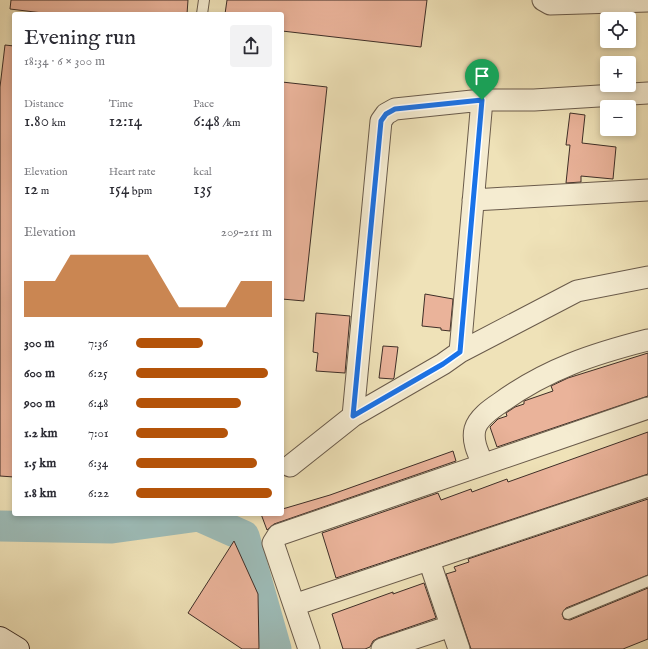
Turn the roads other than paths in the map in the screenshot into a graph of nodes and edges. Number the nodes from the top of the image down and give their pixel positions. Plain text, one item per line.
1 (204, 0) edge
2 (543, 0) edge
3 (644, 1) edge
4 (202, 12) edge
5 (648, 93) edge
6 (482, 100) junction
7 (648, 190) edge
8 (473, 200) junction
9 (648, 277) edge
10 (648, 340) edge
11 (460, 352) junction
12 (648, 408) edge
13 (353, 416) junction
14 (482, 464) junction
15 (290, 466) dead end
16 (648, 486) edge
17 (429, 560) junction
18 (648, 582) edge
19 (294, 605) junction
20 (568, 614) dead end
21 (451, 626) junction
22 (0, 638) edge
23 (18, 649) edge
24 (309, 649) edge
25 (382, 649) edge
26 (459, 649) edge

1 - 4 lane
2 - 3 street
5 - 6 street
6 - 8 street
6 - 13 street
7 - 8 street
8 - 11 street
9 - 11 street
10 - 14 street
11 - 13 street
12 - 14 street
13 - 15 street
14 - 19 street
16 - 17 street
17 - 19 street
17 - 21 street
18 - 20 lane
19 - 24 street
21 - 25 street
21 - 26 street
22 - 23 street

